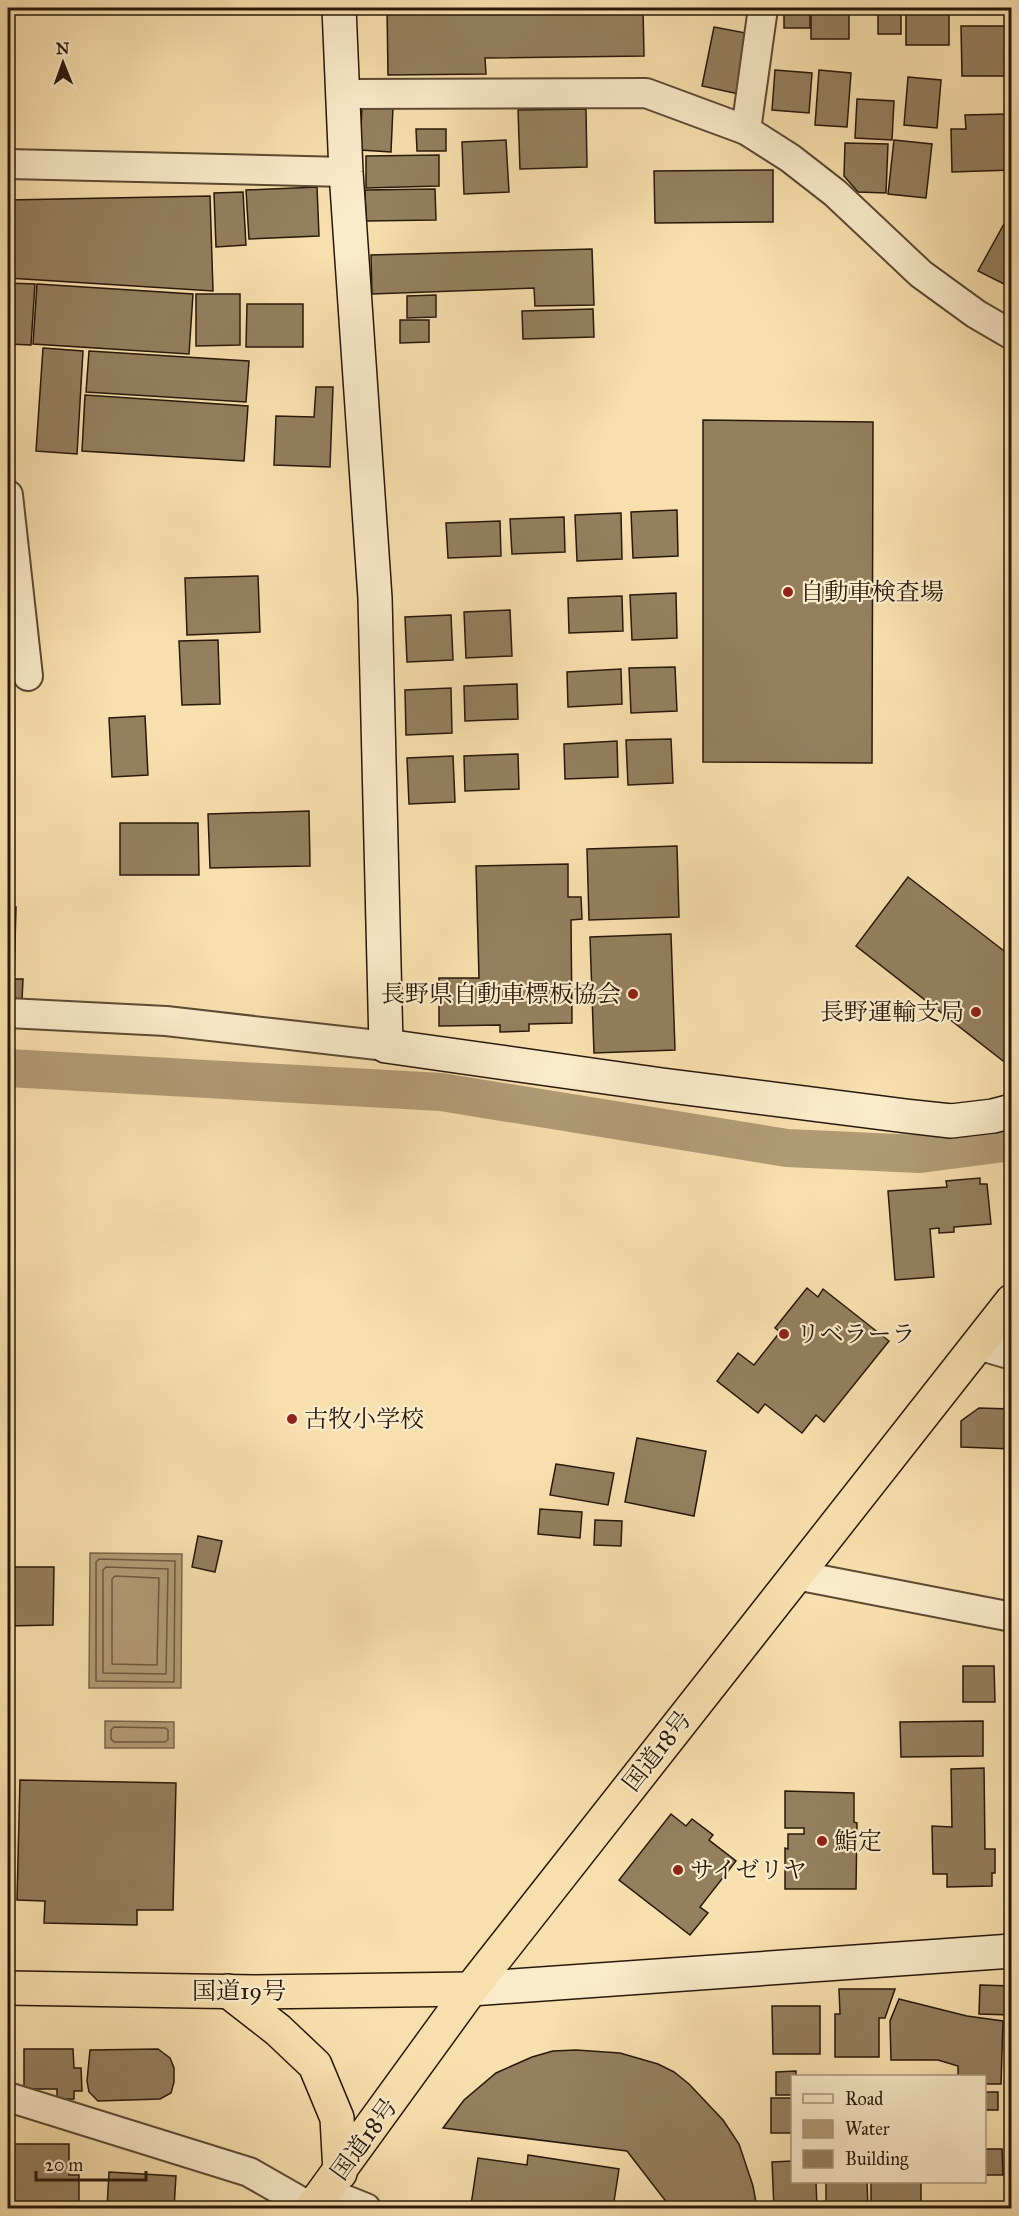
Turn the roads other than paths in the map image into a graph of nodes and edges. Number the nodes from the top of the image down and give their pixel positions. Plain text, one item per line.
1 (339, 8) edge
2 (763, 8) edge
3 (345, 94) junction
4 (746, 130) junction
5 (8, 164) edge
6 (346, 172) junction
7 (1011, 335) edge
8 (8, 495) edge
9 (28, 676) dead end
10 (8, 1013) edge
11 (386, 1046) junction
12 (1011, 1111) edge
13 (1011, 1301) edge
14 (978, 1345) junction
15 (1011, 1355) edge
16 (796, 1575) junction
17 (1011, 1617) edge
18 (1011, 1951) edge
19 (8, 1988) edge
20 (471, 1989) junction
21 (228, 1991) junction
22 (8, 2097) edge
23 (322, 2195) edge
24 (366, 2208) edge

1 - 3 street
2 - 4 street
3 - 4 street
3 - 6 street
4 - 7 street
5 - 6 street
6 - 11 street
8 - 9 street
10 - 11 street
11 - 12 street
13 - 14 highway, 国道18号
14 - 15 street
14 - 16 highway, 国道18号
16 - 17 street
16 - 20 highway, 国道18号
18 - 20 street
19 - 21 highway, 国道19号
20 - 21 highway, 国道19号
20 - 23 highway, 国道18号
21 - 23 highway
22 - 23 street
23 - 24 street

